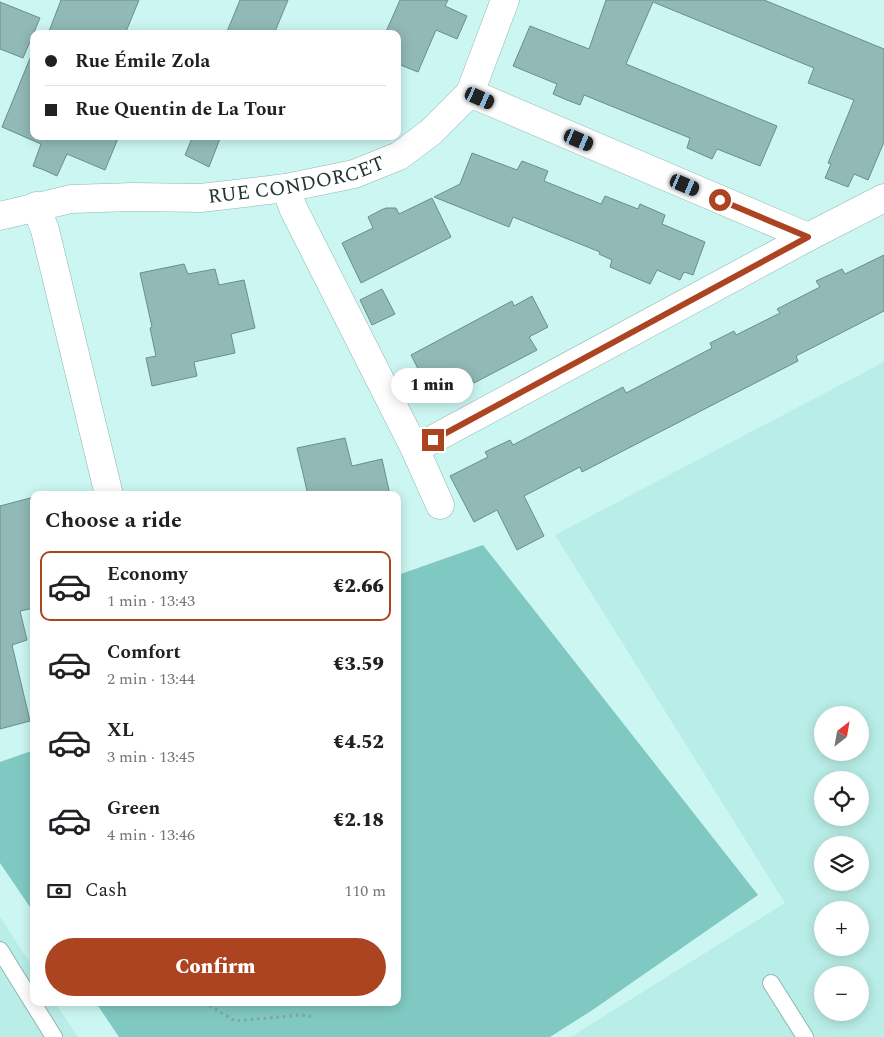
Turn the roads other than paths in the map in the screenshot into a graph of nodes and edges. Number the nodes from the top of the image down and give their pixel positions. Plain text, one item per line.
1 (505, 0) edge
2 (470, 94) junction
3 (286, 188) junction
4 (884, 198) edge
5 (36, 206) junction
6 (0, 216) edge
7 (808, 237) junction
8 (416, 449) junction
9 (108, 491) edge
10 (440, 506) dead end
11 (0, 950) edge
12 (771, 983) dead end
13 (30, 998) edge
14 (35, 1006) edge
15 (54, 1037) edge
16 (805, 1037) edge

1 - 2 street, RUE CONDORCET
2 - 3 street, RUE CONDORCET
2 - 7 street
3 - 5 street, RUE CONDORCET
3 - 8 street
4 - 7 street
5 - 6 street, RUE CONDORCET
5 - 9 street
7 - 8 street
8 - 10 street
11 - 13 lane
12 - 16 lane
14 - 15 lane

